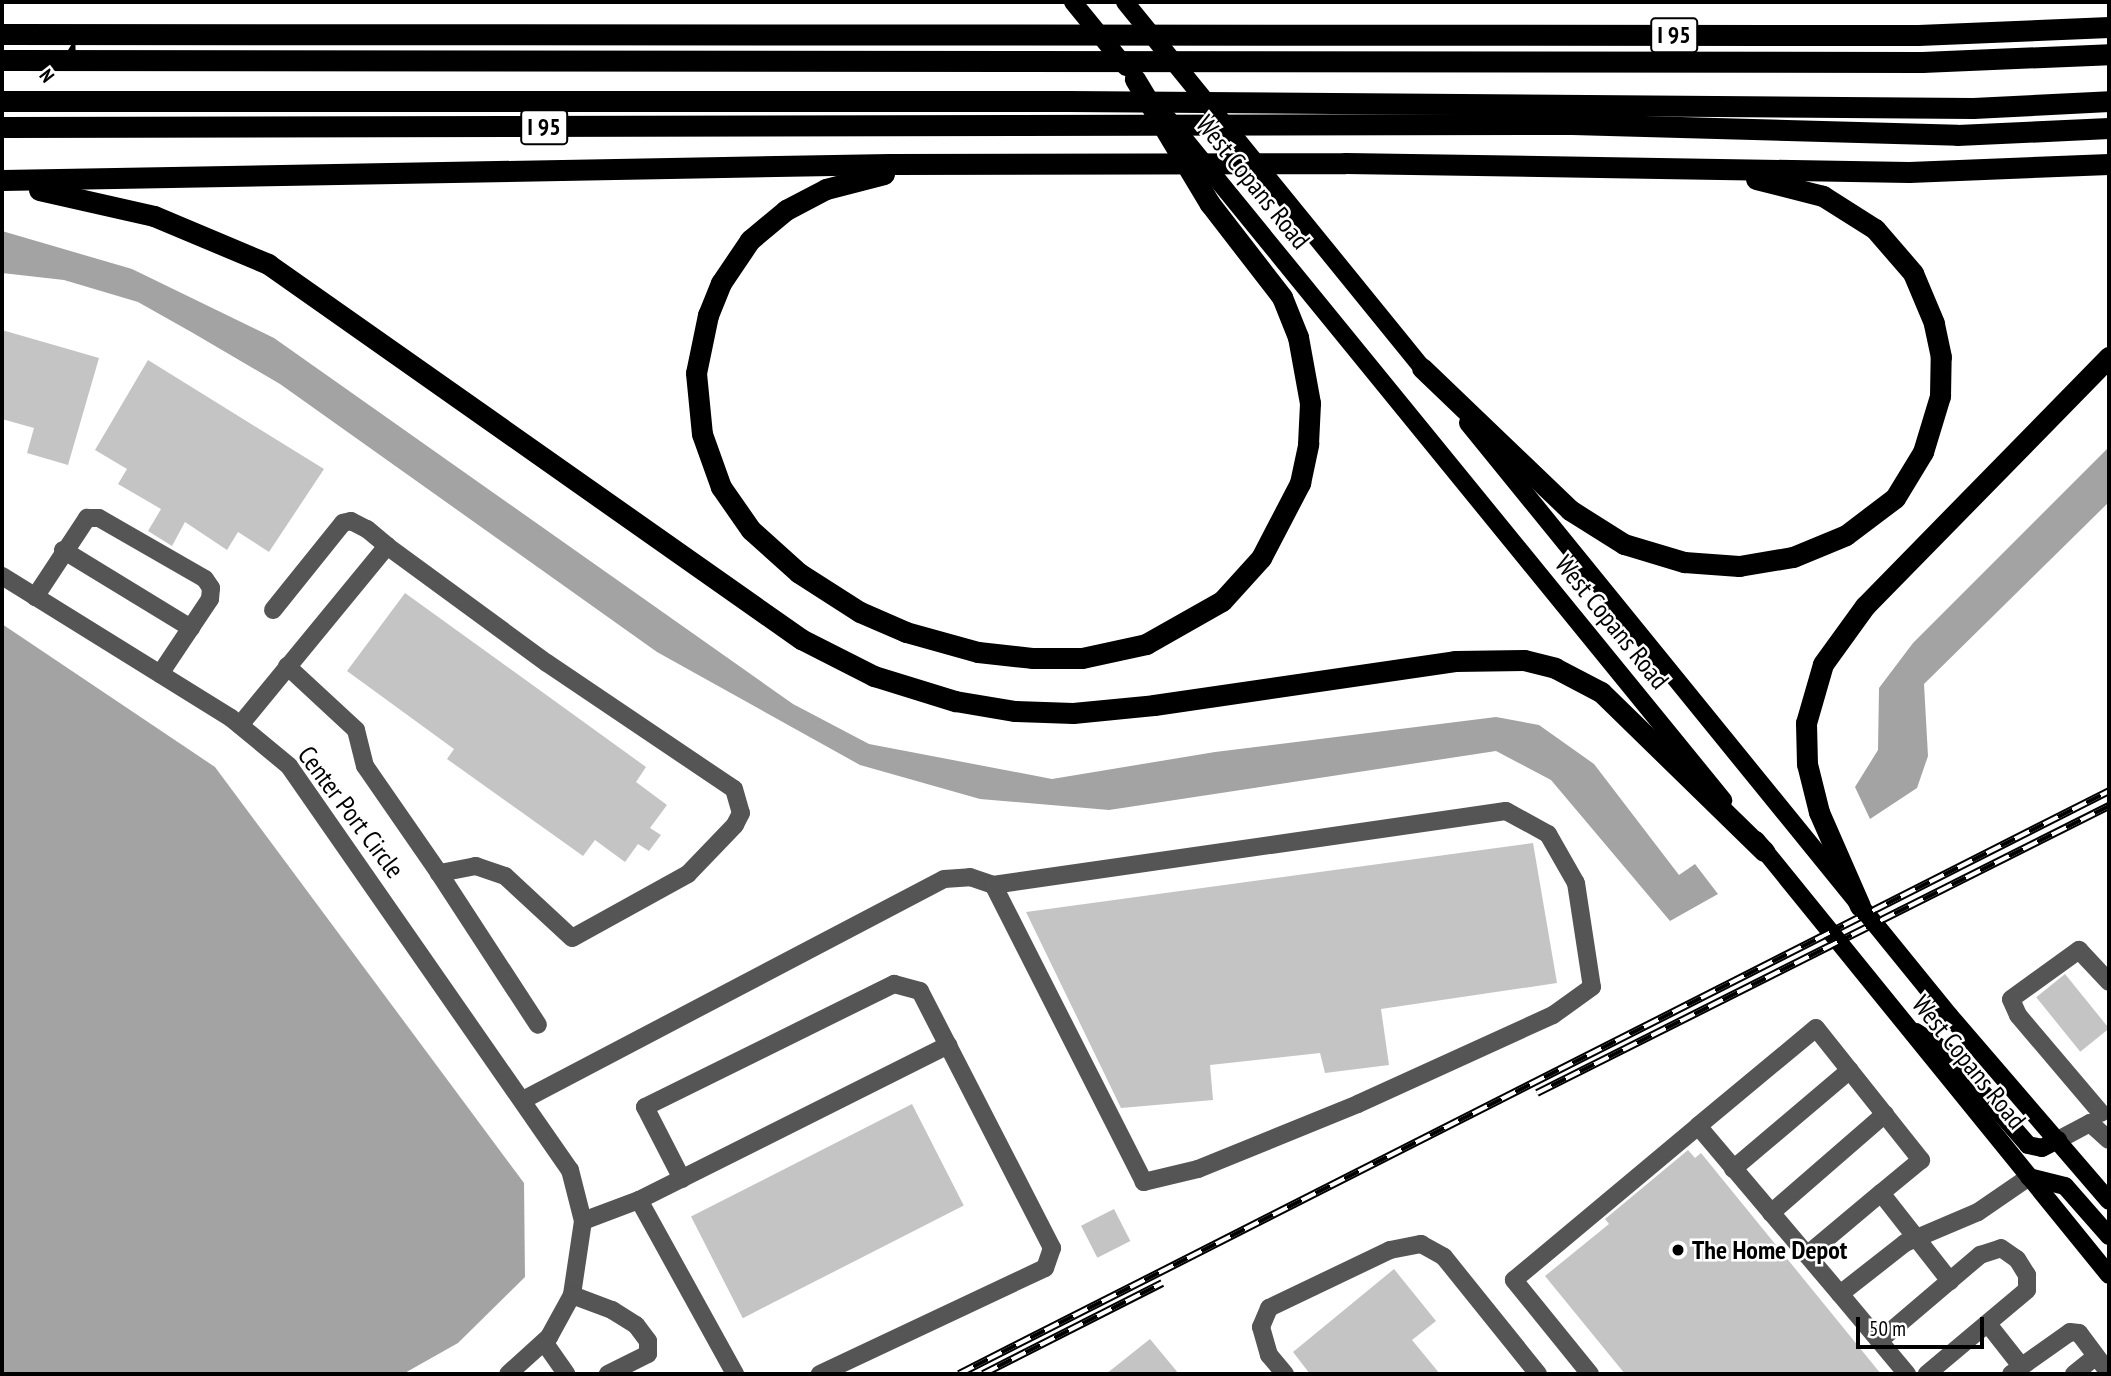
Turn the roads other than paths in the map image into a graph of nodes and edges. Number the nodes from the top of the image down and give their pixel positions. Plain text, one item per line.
1 (1073, 2) edge
2 (1125, 2) edge
3 (2109, 27) edge
4 (2, 34) edge
5 (2109, 54) edge
6 (2, 60) edge
7 (1135, 79) junction
8 (2, 101) edge
9 (2109, 101) edge
10 (2, 127) edge
11 (2109, 128) edge
12 (960, 164) junction
13 (2109, 164) edge
14 (1703, 169) junction
15 (2, 180) edge
16 (2, 186) edge
17 (2109, 357) edge
18 (1422, 368) junction
19 (387, 546) junction
20 (63, 550) junction
21 (2, 576) edge
22 (35, 597) junction
23 (272, 610) dead end
24 (191, 628) junction
25 (286, 666) junction
26 (160, 674) junction
27 (240, 725) junction
28 (1764, 851) junction
29 (439, 873) junction
30 (993, 886) junction
31 (1860, 906) junction
32 (2109, 982) edge
33 (538, 1025) dead end
34 (1906, 1027) junction
35 (948, 1045) junction
36 (1850, 1070) junction
37 (523, 1100) junction
38 (1885, 1114) junction
39 (2100, 1114) edge
40 (1698, 1126) junction
41 (2058, 1140) junction
42 (2109, 1140) edge
43 (1733, 1169) junction
44 (2029, 1177) junction
45 (682, 1179) junction
46 (1881, 1193) junction
47 (639, 1199) junction
48 (2109, 1201) edge
49 (1771, 1213) junction
50 (583, 1221) junction
51 (2109, 1236) edge
52 (1916, 1239) junction
53 (1807, 1255) junction
54 (2109, 1275) edge
55 (1950, 1281) junction
56 (1840, 1294) junction
57 (572, 1295) junction
58 (1987, 1324) junction
59 (1879, 1341) junction
60 (544, 1342) junction
61 (2096, 1356) junction
62 (2016, 1370) edge
63 (2109, 1373) edge
64 (508, 1374) edge
65 (566, 1374) edge
66 (608, 1374) edge
67 (735, 1374) edge
68 (820, 1374) edge
69 (1285, 1374) edge
70 (1538, 1374) edge
71 (1590, 1374) edge
72 (1907, 1374) edge
73 (1927, 1374) edge
74 (2074, 1374) edge

1 - 7 main road, West Copans Road
2 - 18 main road, West Copans Road
3 - 4 highway, I 95
5 - 6 highway
7 - 12 highway
7 - 28 main road, West Copans Road
8 - 9 highway
10 - 11 highway, I 95
12 - 14 highway
12 - 15 highway
13 - 14 highway
14 - 18 highway
16 - 28 highway
17 - 31 highway
18 - 31 main road, West Copans Road
19 - 23 street
19 - 25 street
19 - 29 street
20 - 22 street
20 - 24 street
20 - 24 street
21 - 22 street, Center Port Circle
22 - 26 street, Center Port Circle
24 - 26 street
25 - 27 street
25 - 29 street
26 - 27 street, Center Port Circle
27 - 37 street, Center Port Circle
28 - 34 main road, West Copans Road
29 - 33 street
30 - 30 street
30 - 37 street
31 - 41 main road, West Copans Road
32 - 39 street
34 - 41 main road
34 - 44 main road, West Copans Road
35 - 45 street
35 - 45 street
35 - 68 street
36 - 38 street
36 - 40 street
36 - 43 street
37 - 50 street, Center Port Circle
38 - 46 street
38 - 49 street
39 - 41 street
39 - 42 street
40 - 43 street
40 - 71 street
41 - 48 main road, West Copans Road
43 - 49 street
44 - 51 main road
44 - 52 street
44 - 54 main road, West Copans Road
45 - 47 street
46 - 52 street
46 - 53 street
47 - 50 street
47 - 67 street
49 - 53 street
50 - 57 street, Center Port Circle
52 - 55 street
52 - 56 street
53 - 56 street
55 - 58 street
55 - 59 street
56 - 59 street
57 - 60 street, Center Port Circle
57 - 66 street
58 - 62 street
58 - 73 street
59 - 72 street
60 - 64 street, Center Port Circle
60 - 65 street
61 - 62 street
61 - 63 street
61 - 74 street
69 - 70 street

